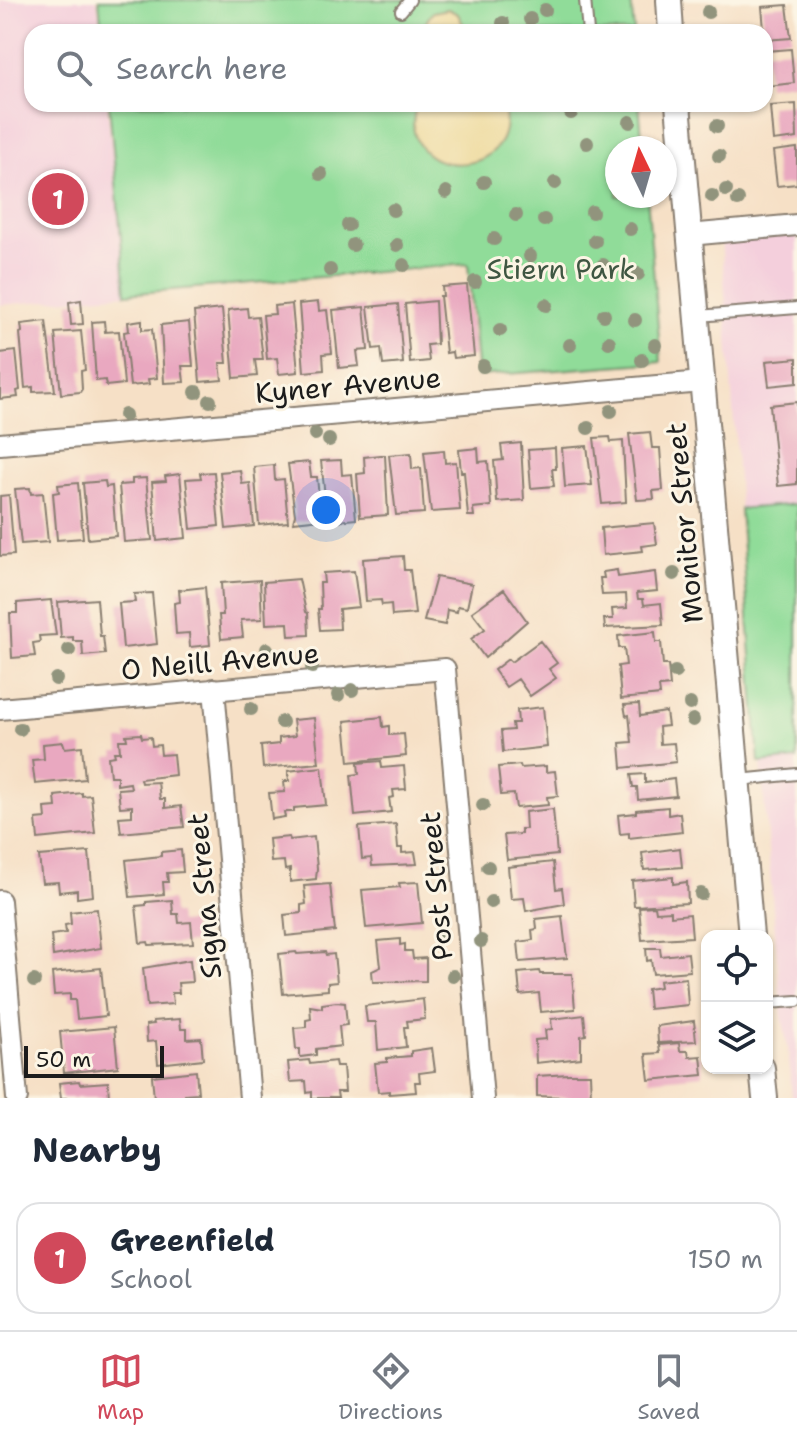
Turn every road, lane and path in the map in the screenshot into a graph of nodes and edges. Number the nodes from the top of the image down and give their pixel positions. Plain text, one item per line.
1 (410, 0) edge
2 (585, 0) edge
3 (669, 0) edge
4 (401, 11) dead end
5 (587, 24) edge
6 (670, 24) edge
7 (679, 112) edge
8 (797, 225) edge
9 (689, 235) junction
10 (797, 308) edge
11 (696, 316) junction
12 (702, 382) junction
13 (0, 444) edge
14 (445, 669) joint
15 (214, 689) junction
16 (0, 709) edge
17 (797, 774) edge
18 (736, 780) junction
19 (0, 901) edge
20 (750, 930) edge
21 (797, 1001) edge
22 (773, 1003) edge
23 (763, 1074) edge
24 (17, 1098) edge
25 (250, 1098) edge
26 (483, 1098) edge
27 (765, 1098) edge

1 - 4 lane
2 - 5 lane
3 - 6 street
7 - 9 street, Monitor Street
8 - 9 street
9 - 11 street, Monitor Street
10 - 11 lane
11 - 12 street, Monitor Street
12 - 13 street, Kyner Avenue
12 - 18 street, Monitor Street
14 - 15 street, O Neill Avenue
14 - 26 street, Post Street
15 - 16 street, O Neill Avenue
15 - 25 street, Signa Street
17 - 18 lane
18 - 20 street, Monitor Street
19 - 24 street
21 - 22 lane
23 - 27 street

